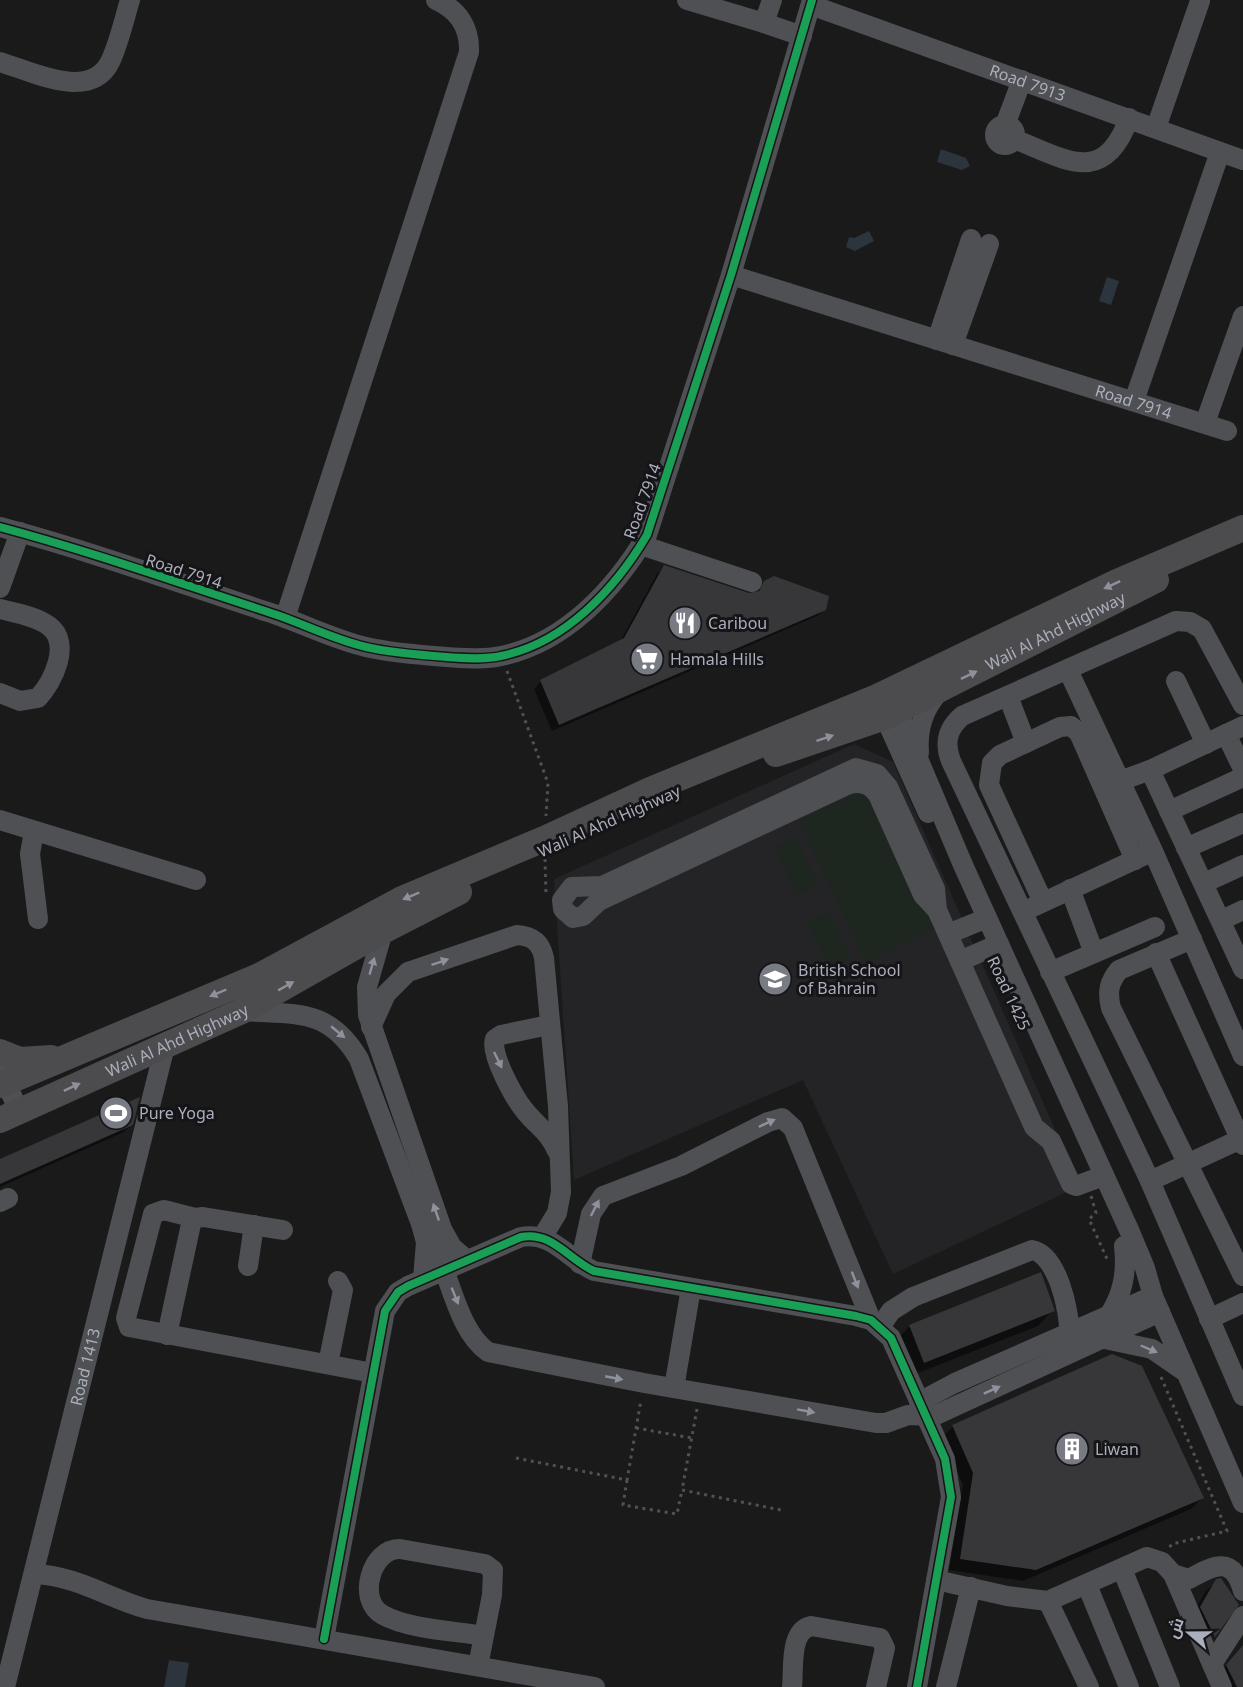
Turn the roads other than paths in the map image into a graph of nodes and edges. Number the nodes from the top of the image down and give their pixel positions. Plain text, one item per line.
1 (130, 0) edge
2 (436, 0) edge
3 (687, 0) edge
4 (772, 0) edge
5 (1200, 1) edge
6 (811, 2) edge
7 (764, 23) junction
8 (802, 36) junction
9 (0, 62) edge
10 (1022, 80) junction
11 (1129, 118) junction
12 (1156, 128) junction
13 (1221, 152) junction
14 (1243, 160) edge
15 (980, 242) dead end
16 (731, 275) junction
17 (1243, 316) edge
18 (945, 343) junction
19 (1134, 400) junction
20 (1205, 423) junction
21 (1227, 430) dead end
22 (1243, 528) edge
23 (5, 529) edge
24 (1205, 544) junction
25 (641, 545) junction
26 (752, 582) dead end
27 (0, 588) edge
28 (0, 609) edge
29 (285, 618) junction
30 (1068, 670) junction
31 (1176, 681) dead end
32 (944, 688) junction
33 (0, 693) edge
34 (1008, 696) junction
35 (1241, 698) edge
36 (887, 704) junction
37 (1235, 730) edge
38 (1026, 743) junction
39 (1206, 744) junction
40 (920, 759) junction
41 (1150, 770) junction
42 (1243, 770) edge
43 (1243, 777) edge
44 (1120, 781) junction
45 (1169, 811) junction
46 (0, 820) edge
47 (1243, 823) edge
48 (34, 831) junction
49 (1186, 848) junction
50 (1153, 851) junction
51 (1135, 860) junction
52 (507, 862) junction
53 (1243, 865) edge
54 (196, 880) dead end
55 (1204, 883) junction
56 (1070, 889) junction
57 (593, 896) dead end
58 (1043, 902) junction
59 (1243, 909) edge
60 (1023, 912) junction
61 (38, 919) dead end
62 (982, 920) junction
63 (1222, 920) junction
64 (1155, 927) dead end
65 (383, 931) junction
66 (948, 934) junction
67 (1192, 939) junction
68 (994, 947) junction
69 (1094, 953) junction
70 (1156, 953) junction
71 (960, 961) junction
72 (1242, 962) edge
73 (1050, 972) junction
74 (242, 1011) junction
75 (549, 1025) junction
76 (371, 1027) junction
77 (1241, 1045) edge
78 (165, 1046) junction
79 (0, 1052) edge
80 (379, 1052) junction
81 (63, 1057) junction
82 (359, 1059) junction
83 (2, 1079) edge
84 (558, 1106) junction
85 (5, 1116) edge
86 (531, 1117) junction
87 (1242, 1141) edge
88 (558, 1151) junction
89 (1189, 1164) junction
90 (1095, 1179) junction
91 (1150, 1181) junction
92 (195, 1218) junction
93 (422, 1224) junction
94 (254, 1225) junction
95 (283, 1230) dead end
96 (543, 1236) junction
97 (1124, 1246) junction
98 (467, 1260) junction
99 (580, 1264) junction
100 (248, 1266) dead end
101 (444, 1270) junction
102 (1243, 1276) edge
103 (423, 1279) junction
104 (338, 1281) dead end
105 (691, 1288) junction
106 (1154, 1298) junction
107 (1243, 1303) edge
108 (1209, 1319) junction
109 (876, 1324) junction
110 (1101, 1330) junction
111 (1070, 1333) junction
112 (167, 1335) junction
113 (328, 1364) junction
114 (373, 1374) junction
115 (1187, 1374) junction
116 (910, 1382) junction
117 (955, 1383) junction
118 (674, 1388) junction
119 (1243, 1396) edge
120 (923, 1409) junction
121 (1243, 1503) edge
122 (1122, 1569) junction
123 (35, 1574) junction
124 (1173, 1574) junction
125 (936, 1580) junction
126 (1087, 1585) junction
127 (971, 1587) junction
128 (1243, 1591) edge
129 (1048, 1601) junction
130 (1243, 1616) edge
131 (484, 1636) junction
132 (1243, 1636) edge
133 (324, 1639) junction
134 (1217, 1658) junction
135 (478, 1666) junction
136 (5, 1687) edge
137 (595, 1687) edge
138 (792, 1687) edge
139 (876, 1687) edge
140 (917, 1687) edge
141 (946, 1687) edge
142 (1089, 1687) edge
143 (1129, 1687) edge
144 (1170, 1687) edge
145 (1222, 1687) edge

1 - 9 street
2 - 29 street
3 - 7 street
4 - 7 street
5 - 12 street
6 - 8 street, Road 7914
6 - 10 street, Road 7913
7 - 8 street
8 - 16 street, Road 7914
10 - 11 street, Road 7913
10 - 11 street
11 - 12 street, Road 7913
12 - 13 street, Road 7913
13 - 14 street, Road 7913
13 - 19 street
15 - 18 street
16 - 18 street, Road 7914
16 - 25 street, Road 7914
17 - 20 street
18 - 19 street, Road 7914
19 - 20 street, Road 7914
20 - 21 street, Road 7914
22 - 24 main road, Wali Al Ahd Highway
23 - 27 street, Road 7914
23 - 29 street, Road 7914
32 -> 24 main road, Wali Al Ahd Highway
24 -> 36 main road, Wali Al Ahd Highway
25 - 26 street
25 - 29 street, Road 7914
28 - 33 street
30 - 34 street
30 - 35 street
30 - 44 street
31 - 39 street
32 - 36 main road, Wali Al Ahd Highway
32 - 40 street
34 - 38 street
34 - 60 street
36 - 40 street, Road 1425
36 - 52 main road, Wali Al Ahd Highway
36 - 62 street, Road 1425
37 - 39 street
37 - 42 street
38 - 51 street
38 - 58 street
39 - 41 street
40 - 62 street, Road 1425
41 - 44 street
41 - 45 street
43 - 45 street
44 - 50 street
45 - 49 street
46 - 48 street
47 - 49 street
48 - 54 street
48 - 61 street
49 - 55 street
50 - 51 street
50 - 67 street
51 - 56 street
52 - 65 main road, Wali Al Ahd Highway
52 -> 81 main road, Wali Al Ahd Highway
53 - 55 street
55 - 63 street
56 - 58 street
56 - 69 street
57 - 66 street
58 - 60 street
59 - 63 street
60 - 73 street
62 - 66 street
62 - 68 street, Road 1425
63 - 72 street
64 - 69 street
74 -> 65 main road, Wali Al Ahd Highway
76 -> 65 street
66 - 71 street
67 - 70 street
67 - 77 street
68 - 71 street
68 - 90 street, Road 1425
68 - 106 street, Road 1425
69 - 73 street
70 - 87 street
70 - 89 street
71 - 90 street
73 - 91 street
74 - 78 main road, Wali Al Ahd Highway
74 -> 82 street
76 -> 75 street
75 - 84 street
75 -> 86 street
76 - 80 street
85 -> 78 main road, Wali Al Ahd Highway
78 - 123 street, Road 1413
79 - 81 main road
80 - 82 street
98 -> 80 street
81 - 83 main road, Wali Al Ahd Highway
82 - 93 street
83 - 85 street
84 - 86 street
84 - 88 street
86 - 88 street
87 - 89 street
88 - 96 street
89 - 91 street
89 - 102 street
90 - 97 street, Road 1425
91 - 108 street
92 - 94 street
92 - 112 street
92 - 112 street
93 - 101 street
93 - 103 street
94 - 95 street
94 - 100 street
96 - 98 street
96 - 99 street
97 - 106 street, Road 1425
97 - 110 street
98 - 101 street
99 - 105 street
99 -> 109 street
101 - 103 street
101 -> 118 street
103 - 114 street
104 - 113 street
105 - 109 street
105 - 118 street
106 - 110 street
106 - 115 street, Road 1425
107 - 108 street
108 - 119 street
109 - 111 street
109 - 116 street
110 - 111 street
110 -> 115 street
120 -> 110 street
111 - 117 street
112 - 113 street
113 - 114 street
114 - 133 street
115 - 121 street, Road 1425
116 - 117 street
116 - 120 street
117 - 120 street
118 -> 120 street
120 - 125 street
122 - 124 street
122 - 126 street
122 - 144 street
123 - 133 street
123 - 136 street, Road 1413
124 - 128 street
124 - 134 street
125 - 127 street
125 - 140 street
126 - 129 street
126 - 143 street
127 - 129 street
127 - 141 street
129 - 142 street
130 - 134 street
131 - 131 street
131 - 135 street
132 - 134 street
133 - 135 street
134 - 145 street
135 - 137 street
138 - 139 street

